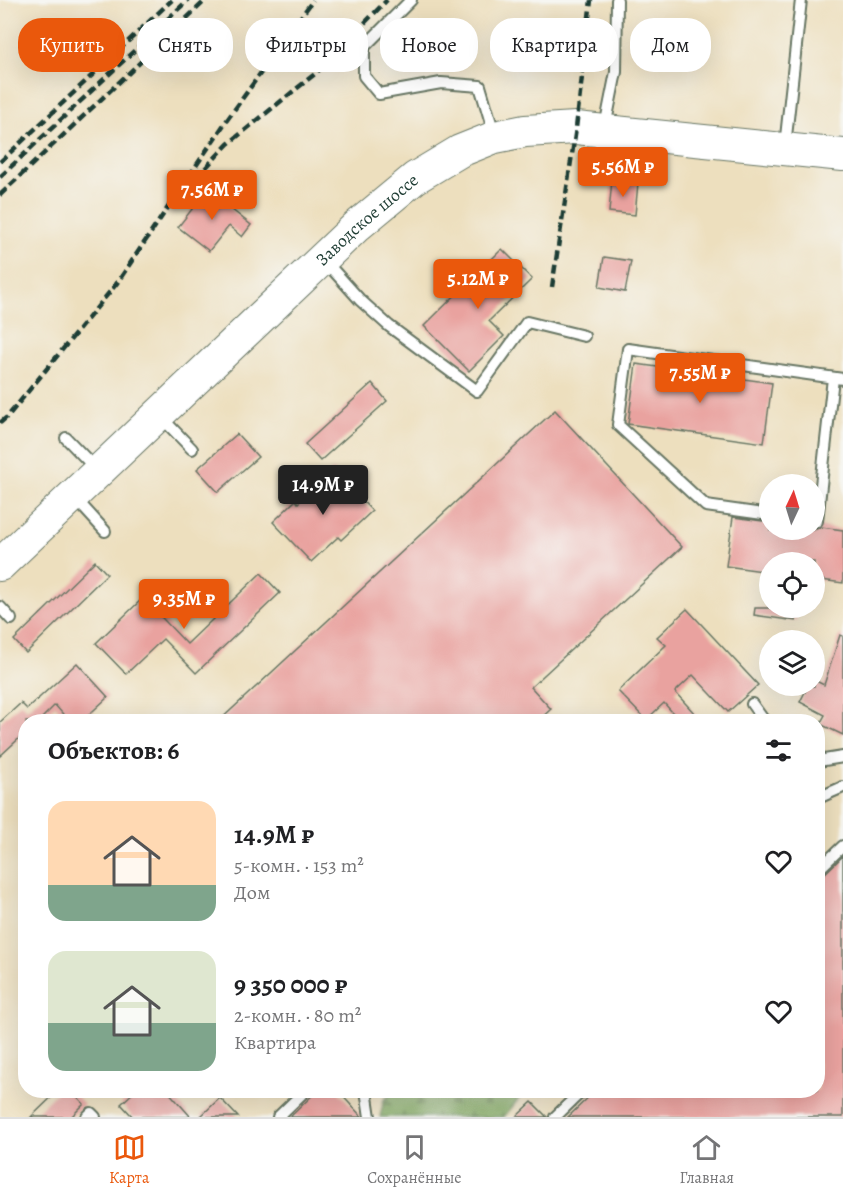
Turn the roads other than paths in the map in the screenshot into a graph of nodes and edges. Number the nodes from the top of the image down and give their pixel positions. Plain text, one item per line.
1 (411, 0) edge
2 (617, 0) edge
3 (801, 0) edge
4 (605, 131) junction
5 (495, 137) junction
6 (785, 149) junction
7 (843, 155) edge
8 (323, 259) junction
9 (584, 336) dead end
10 (838, 379) edge
11 (159, 415) junction
12 (66, 438) dead end
13 (192, 449) dead end
14 (99, 472) junction
15 (824, 474) edge
16 (73, 496) junction
17 (759, 514) edge
18 (105, 531) dead end
19 (0, 566) edge
20 (0, 607) edge
21 (11, 619) dead end
22 (752, 704) dead end
23 (759, 714) edge
24 (843, 757) edge
25 (825, 760) edge
26 (843, 787) edge
27 (825, 795) edge
28 (843, 846) edge
29 (825, 863) edge
30 (298, 1098) edge
31 (367, 1098) edge
32 (575, 1098) edge
33 (87, 1117) edge
34 (95, 1117) edge
35 (278, 1117) edge
36 (370, 1117) edge
37 (555, 1117) edge

1 - 5 lane
2 - 4 lane
3 - 6 lane
4 - 5 main road, Заводское шоссе
4 - 6 main road, Заводское шоссе
5 - 8 main road, Заводское шоссе
6 - 7 main road, Заводское шоссе
8 - 9 lane
8 - 11 main road, Заводское шоссе
10 - 15 lane
10 - 17 lane
11 - 13 lane
11 - 14 main road, Заводское шоссе
12 - 14 lane
14 - 16 main road, Заводское шоссе
16 - 18 lane
16 - 19 main road, Заводское шоссе
20 - 21 lane
22 - 23 lane
24 - 25 lane
26 - 27 lane
28 - 29 lane
30 - 35 lane
31 - 36 lane
32 - 37 lane
33 - 34 lane

